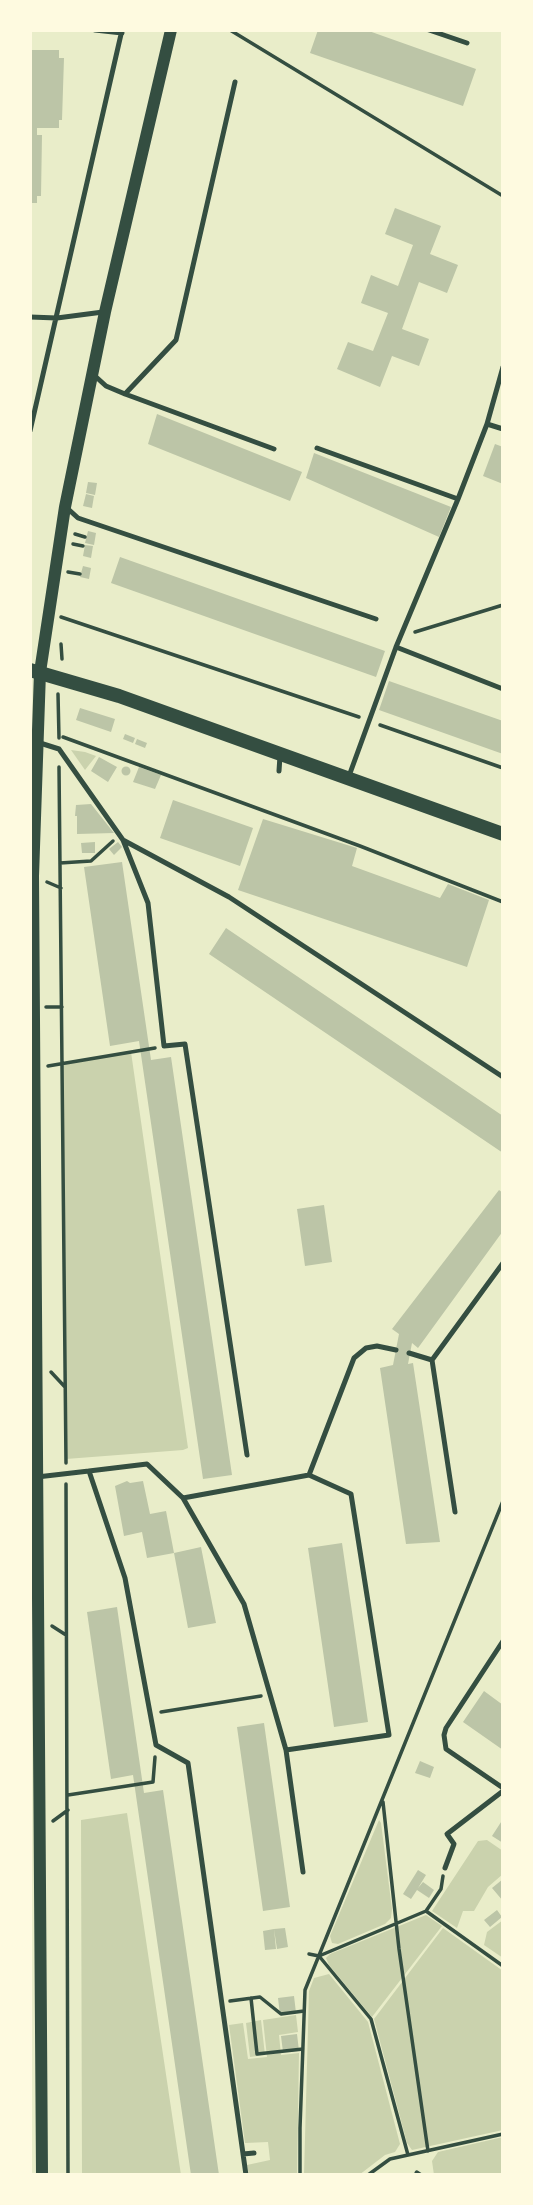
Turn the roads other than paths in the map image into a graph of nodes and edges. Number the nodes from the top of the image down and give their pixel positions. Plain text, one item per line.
1 (95, 30) edge
2 (171, 30) edge
3 (429, 30) edge
4 (122, 31) edge
5 (467, 43) dead end
6 (235, 82) dead end
7 (105, 312) junction
8 (30, 317) edge
9 (57, 318) junction
10 (503, 367) edge
11 (92, 374) junction
12 (125, 394) junction
13 (487, 424) junction
14 (503, 429) edge
15 (30, 432) edge
16 (317, 448) dead end
17 (274, 449) dead end
18 (458, 499) junction
19 (65, 507) junction
20 (376, 619) dead end
21 (396, 647) junction
22 (35, 671) edge
23 (503, 689) edge
24 (38, 742) junction
25 (280, 753) junction
26 (279, 771) dead end
27 (348, 777) junction
28 (503, 834) edge
29 (121, 838) junction
30 (503, 1077) edge
31 (503, 1263) edge
32 (396, 1350) dead end
33 (410, 1353) dead end
34 (432, 1360) junction
35 (247, 1455) dead end
36 (89, 1471) junction
37 (309, 1475) junction
38 (37, 1477) junction
39 (183, 1498) junction
40 (455, 1512) dead end
41 (503, 1640) edge
42 (286, 1750) junction
43 (503, 1790) edge
44 (445, 1868) road end
45 (303, 1872) dead end
46 (254, 2153) dead end
47 (243, 2154) junction
48 (42, 2175) edge
49 (246, 2175) edge

1 - 4 lane
2 - 7 street
3 - 5 lane
4 - 9 lane
6 - 12 lane
7 - 9 lane
7 - 11 street
8 - 9 lane
9 - 15 lane
10 - 13 lane
11 - 12 lane
11 - 19 street
12 - 17 lane
13 - 14 lane
13 - 18 lane
16 - 18 lane
18 - 21 lane
19 - 20 lane
19 - 22 street
21 - 23 lane
21 - 27 lane
22 - 24 street
22 - 25 main road
24 - 29 lane
24 - 38 street
25 - 26 lane
25 - 27 main road
27 - 28 main road
29 - 30 lane
29 - 35 lane
31 - 34 lane
32 - 37 lane
33 - 34 lane
34 - 40 lane
36 - 38 lane
36 - 39 lane
36 - 47 lane
37 - 39 lane
37 - 42 lane
38 - 48 street
39 - 42 lane
41 - 43 lane
42 - 45 lane
43 - 44 lane
46 - 47 lane
47 - 49 lane

